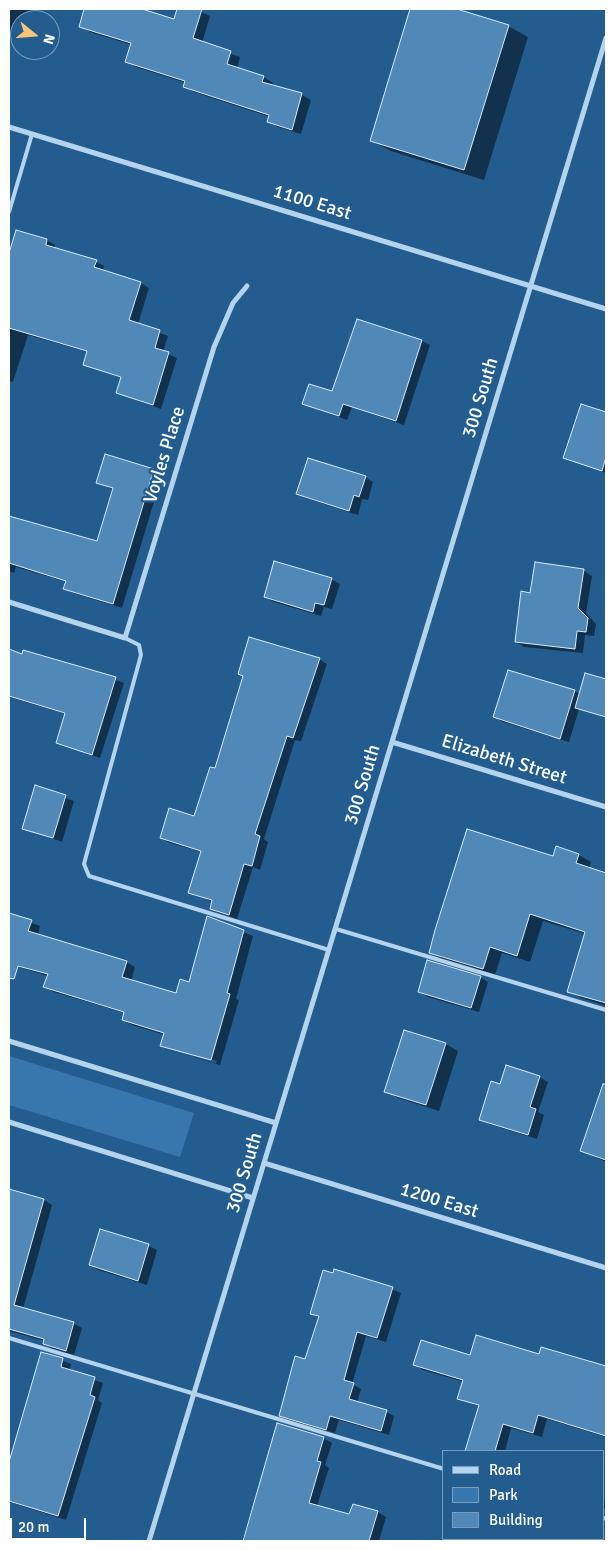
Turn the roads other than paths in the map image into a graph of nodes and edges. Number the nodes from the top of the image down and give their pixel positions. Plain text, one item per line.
1 (606, 38) edge
2 (9, 127) edge
3 (32, 134) junction
4 (9, 212) edge
5 (531, 285) junction
6 (247, 286) dead end
7 (606, 309) edge
8 (9, 602) edge
9 (125, 638) junction
10 (392, 742) junction
11 (606, 807) edge
12 (336, 929) junction
13 (329, 950) junction
14 (606, 1010) edge
15 (9, 1041) edge
16 (9, 1122) edge
17 (276, 1123) junction
18 (264, 1163) junction
19 (253, 1198) junction
20 (606, 1268) edge
21 (9, 1338) edge
22 (194, 1393) junction
23 (442, 1468) edge
24 (149, 1541) edge

1 - 5 street, 300 South
2 - 3 street, 1100 East
3 - 4 lane
3 - 5 street, 1100 East
5 - 7 street, 1100 East
5 - 10 street, 300 South
6 - 9 street, Voyles Place
8 - 9 street
9 - 13 lane
10 - 11 street, Elizabeth Street
10 - 12 street, 300 South
12 - 13 street, 300 South
12 - 14 lane
13 - 17 street, 300 South
15 - 17 street
16 - 19 street
17 - 18 street, 300 South
18 - 19 street, 300 South
18 - 20 street, 1200 East
19 - 22 street, 300 South
21 - 22 lane
22 - 23 lane
22 - 24 street, 300 South

